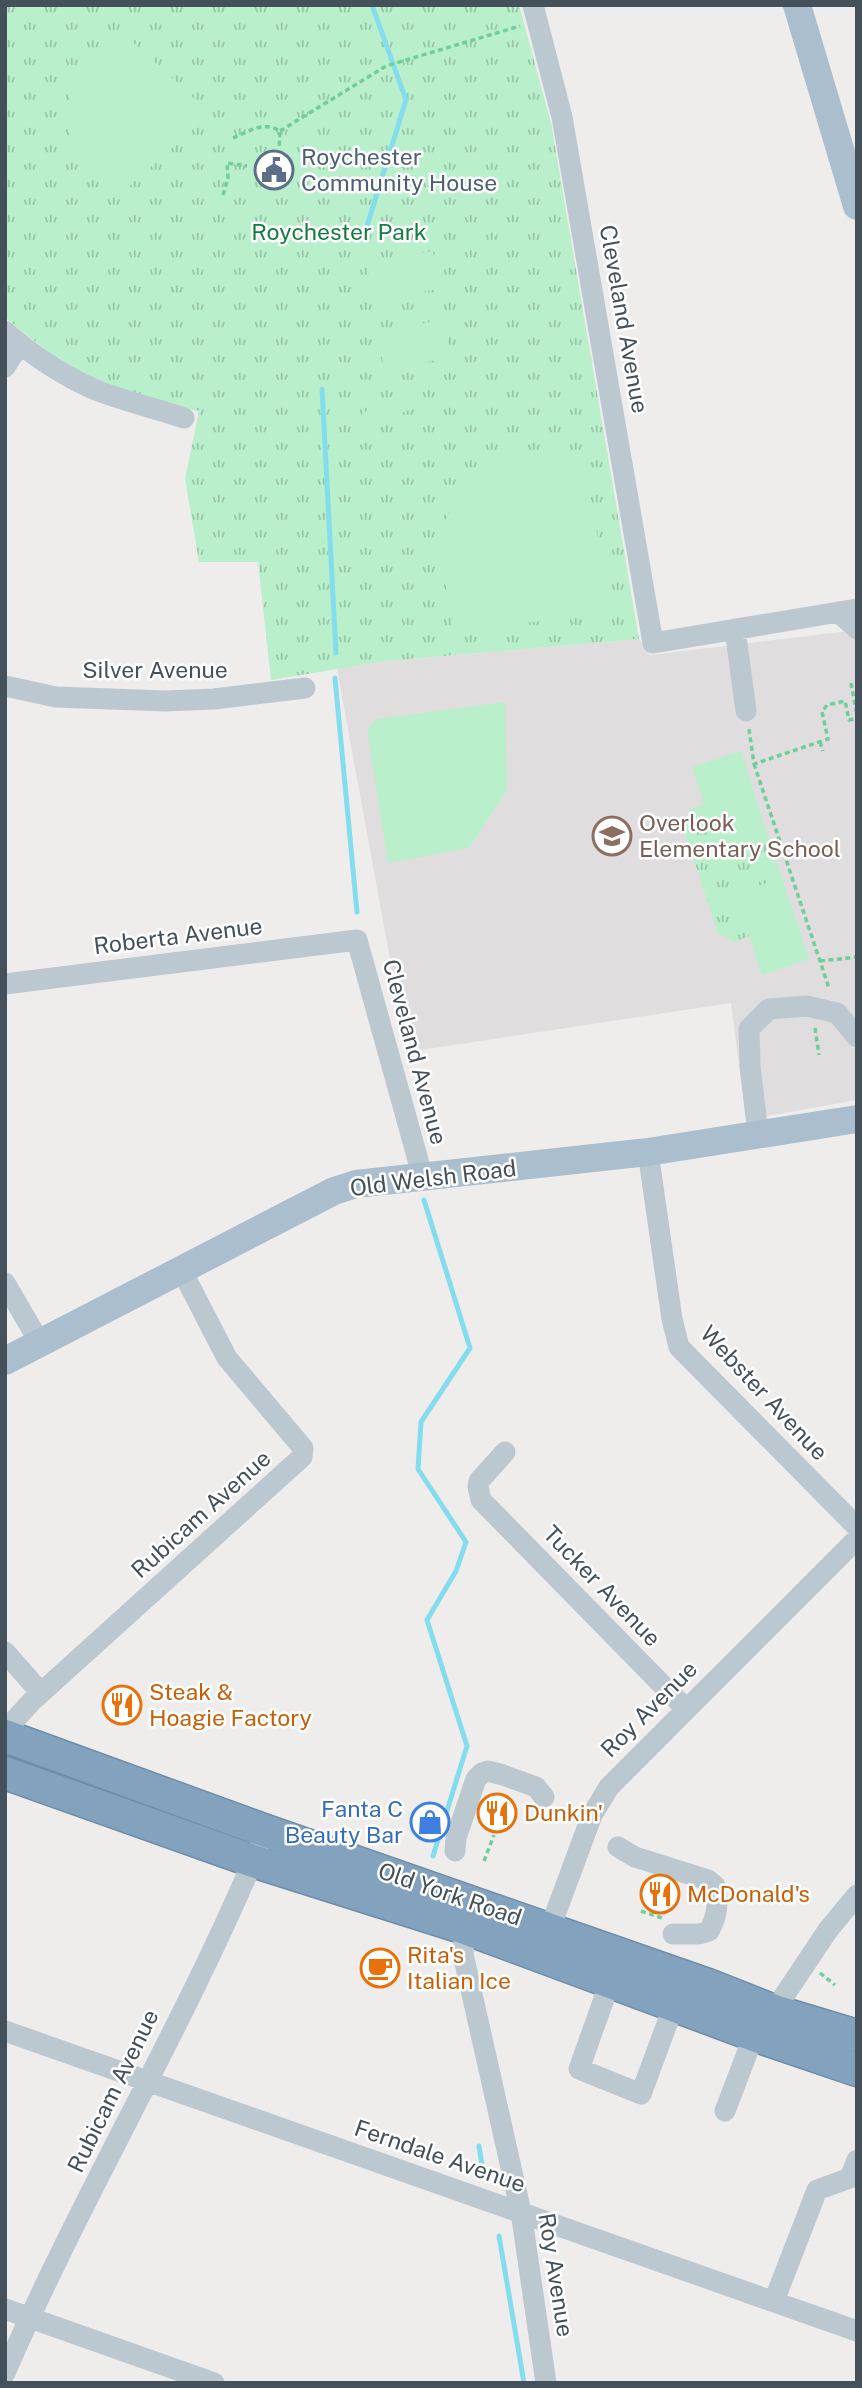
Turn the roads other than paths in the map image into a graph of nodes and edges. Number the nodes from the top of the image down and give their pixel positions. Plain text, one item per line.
1 (797, 5) edge
2 (530, 14) edge
3 (857, 206) edge
4 (12, 338) edge
5 (5, 367) edge
6 (184, 418) dead end
7 (848, 610) edge
8 (735, 629) junction
9 (857, 629) edge
10 (5, 686) edge
11 (305, 688) dead end
12 (746, 711) road end
13 (357, 940) joint
14 (5, 984) edge
15 (857, 1037) edge
16 (857, 1119) edge
17 (758, 1133) junction
18 (648, 1152) junction
19 (423, 1178) junction
20 (182, 1271) junction
21 (5, 1283) edge
22 (40, 1343) junction
23 (5, 1361) edge
24 (505, 1452) dead end
25 (857, 1527) edge
26 (857, 1539) edge
27 (5, 1652) edge
28 (41, 1693) junction
29 (686, 1709) junction
30 (5, 1736) edge
31 (5, 1773) edge
32 (544, 1797) dead end
33 (266, 1831) junction
34 (618, 1847) dead end
35 (455, 1851) dead end
36 (253, 1861) junction
37 (857, 1895) edge
38 (465, 1928) junction
39 (673, 1934) dead end
40 (545, 1942) junction
41 (610, 1982) junction
42 (674, 2006) junction
43 (774, 2011) junction
44 (5, 2031) edge
45 (754, 2035) junction
46 (857, 2036) edge
47 (857, 2070) edge
48 (149, 2081) junction
49 (725, 2111) dead end
50 (855, 2173) edge
51 (521, 2212) junction
52 (774, 2301) junction
53 (5, 2309) edge
54 (29, 2318) junction
55 (857, 2331) edge
56 (5, 2373) edge
57 (209, 2382) edge
58 (546, 2383) edge

1 - 3 main road
2 - 8 street, Cleveland Avenue
4 - 5 street
4 - 6 street
7 - 8 street
7 - 9 street
8 - 12 street
10 - 11 street, Silver Avenue
13 - 14 street, Roberta Avenue
13 - 19 street, Cleveland Avenue
15 - 17 street
16 - 17 main road, Old Welsh Road
17 - 18 main road, Old Welsh Road
18 - 19 main road, Old Welsh Road
18 - 25 street, Webster Avenue
19 - 20 main road, Old Welsh Road
20 - 22 main road, Old Welsh Road
20 - 28 street, Rubicam Avenue
21 - 22 street
22 - 23 main road, Old Welsh Road
24 - 29 street, Tucker Avenue
26 - 29 street, Roy Avenue
27 - 28 street
28 - 30 street, Rubicam Avenue
29 - 40 street, Roy Avenue
30 - 33 highway, Old York Road
31 - 36 highway, Old York Road
32 - 35 street
33 - 36 street, Rubicam Avenue
33 - 40 highway, Old York Road
34 - 39 street
36 - 38 highway, Old York Road
36 - 48 street, Rubicam Avenue
37 - 43 street
38 - 40 highway, Old York Road
38 - 51 street, Roy Avenue
40 - 41 highway, Old York Road
40 - 43 highway, Old York Road
41 - 42 highway, Old York Road
41 - 42 street
42 - 45 highway, Old York Road
43 - 45 street
43 - 46 highway, Old York Road
44 - 48 street, Ferndale Avenue
45 - 47 highway, Old York Road
45 - 49 street
48 - 51 street, Ferndale Avenue
48 - 54 street, Rubicam Avenue
50 - 52 street
51 - 52 street, Ferndale Avenue
51 - 58 street, Roy Avenue
52 - 55 street, Ferndale Avenue
53 - 54 street
54 - 56 street, Rubicam Avenue
54 - 57 street

